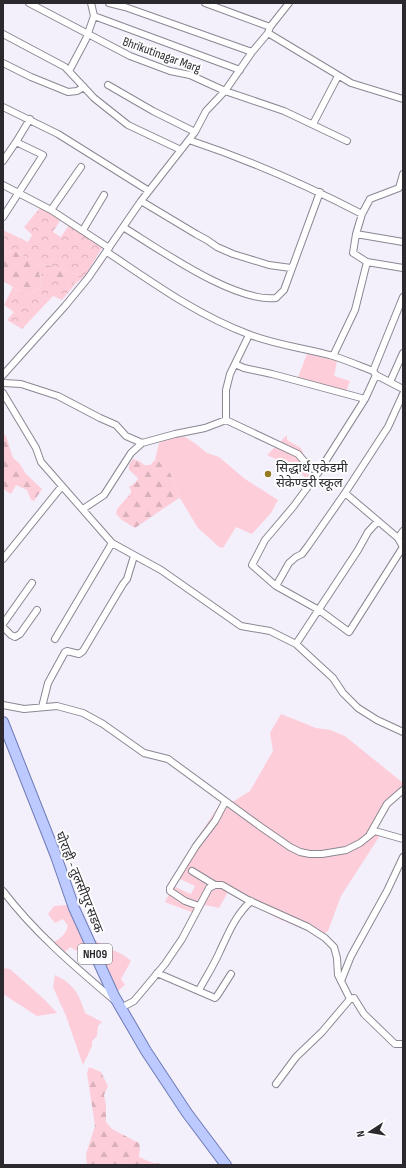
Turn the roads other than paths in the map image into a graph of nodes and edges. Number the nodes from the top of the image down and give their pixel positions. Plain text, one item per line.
1 (29, 3) edge
2 (91, 3) edge
3 (109, 3) edge
4 (205, 3) edge
5 (289, 3) edge
6 (126, 5) edge
7 (94, 16) junction
8 (269, 30) junction
9 (3, 34) edge
10 (88, 34) junction
11 (252, 52) junction
12 (3, 63) edge
13 (240, 70) junction
14 (69, 71) junction
15 (338, 76) junction
16 (108, 85) dead end
17 (84, 87) junction
18 (225, 91) junction
19 (403, 99) edge
20 (3, 107) edge
21 (30, 119) junction
22 (312, 124) junction
23 (195, 132) junction
24 (189, 140) junction
25 (347, 141) dead end
26 (16, 142) junction
27 (181, 150) junction
28 (3, 161) edge
29 (81, 167) dead end
30 (403, 174) edge
31 (3, 184) edge
32 (401, 188) edge
33 (149, 191) junction
34 (19, 192) junction
35 (320, 192) junction
36 (104, 195) dead end
37 (141, 201) junction
38 (50, 210) junction
39 (362, 214) junction
40 (3, 217) edge
41 (123, 227) junction
42 (83, 230) junction
43 (356, 234) junction
44 (403, 242) edge
45 (108, 250) junction
46 (367, 262) junction
47 (291, 268) junction
48 (403, 268) edge
49 (403, 297) edge
50 (249, 335) junction
51 (403, 353) edge
52 (333, 356) junction
53 (235, 364) junction
54 (374, 373) junction
55 (3, 375) edge
56 (390, 382) junction
57 (3, 383) edge
58 (403, 389) edge
59 (3, 393) edge
60 (403, 394) edge
61 (365, 399) junction
62 (226, 420) junction
63 (142, 443) junction
64 (318, 473) junction
65 (62, 486) junction
66 (345, 493) junction
67 (83, 509) junction
68 (378, 521) junction
69 (403, 531) edge
70 (398, 538) junction
71 (112, 543) junction
72 (134, 556) junction
73 (3, 559) edge
74 (32, 583) dead end
75 (276, 586) junction
76 (38, 610) dead end
77 (319, 610) junction
78 (3, 624) edge
79 (3, 628) edge
80 (55, 639) dead end
81 (296, 644) junction
82 (3, 705) edge
83 (42, 707) junction
84 (3, 722) edge
85 (403, 732) edge
86 (403, 790) edge
87 (226, 802) junction
88 (370, 834) junction
89 (403, 839) edge
90 (403, 857) edge
91 (192, 871) dead end
92 (215, 885) junction
93 (3, 891) edge
94 (251, 901) junction
95 (200, 906) junction
96 (157, 973) junction
97 (231, 974) dead end
98 (341, 981) junction
99 (199, 990) junction
100 (350, 999) junction
101 (121, 1007) junction
102 (403, 1044) edge
103 (276, 1084) dead end
104 (226, 1165) edge

1 - 10 street, Bhrikutinagar Marg
2 - 7 street
3 - 6 street
4 - 8 street
5 - 8 street
6 - 11 street
7 - 10 street
7 - 13 street
8 - 11 street
8 - 15 street
9 - 14 street
10 - 14 street
10 - 18 street, Bhrikutinagar Marg
11 - 13 street
12 - 17 street
13 - 18 street
14 - 17 street
15 - 19 street
15 - 22 street
16 - 23 street
17 - 27 street
18 - 22 street, Bhrikutinagar Marg
18 - 23 street
20 - 21 street
21 - 26 street
21 - 33 street
22 - 25 street, Bhrikutinagar Marg
23 - 24 street
24 - 27 street
24 - 35 street
26 - 28 street
26 - 34 street
27 - 33 street
29 - 38 street
30 - 32 street
31 - 34 street
32 - 39 street
33 - 37 street
34 - 38 street
34 - 40 street
35 - 39 street
35 - 47 street
36 - 42 street
37 - 41 street
37 - 47 street
38 - 42 street
39 - 43 street
41 - 45 street
41 - 47 street
42 - 45 street
43 - 44 street
43 - 46 street
45 - 50 street
45 - 55 street
46 - 48 street
46 - 52 street
49 - 54 street
50 - 52 street
50 - 53 street
51 - 56 street
52 - 54 street
53 - 61 street
53 - 62 street
54 - 56 street
54 - 61 street
56 - 58 street
57 - 63 street
59 - 65 street
60 - 66 street
61 - 64 street
62 - 63 street
62 - 64 street
63 - 67 street
64 - 75 street
65 - 67 street
65 - 73 street
66 - 68 street
66 - 75 street
67 - 71 street
68 - 70 street
68 - 77 street
69 - 70 street
70 - 77 street
71 - 72 street
71 - 80 street
72 - 81 street
72 - 83 street
74 - 78 street
75 - 77 street
76 - 79 street
77 - 81 street
81 - 85 street
82 - 83 street
83 - 87 street
84 - 101 main road, घोराही - तुलसीपुर सडक / NH09
86 - 88 street
87 - 88 street
87 - 95 street
88 - 89 street
90 - 98 street
91 - 92 street
92 - 94 street
92 - 95 street
93 - 101 street
94 - 98 street
94 - 99 street
95 - 96 street
96 - 99 street
96 - 101 street
97 - 99 street
98 - 100 street
100 - 102 street
100 - 103 street
101 - 104 main road, घोराही - तुलसीपुर सडक / NH09

